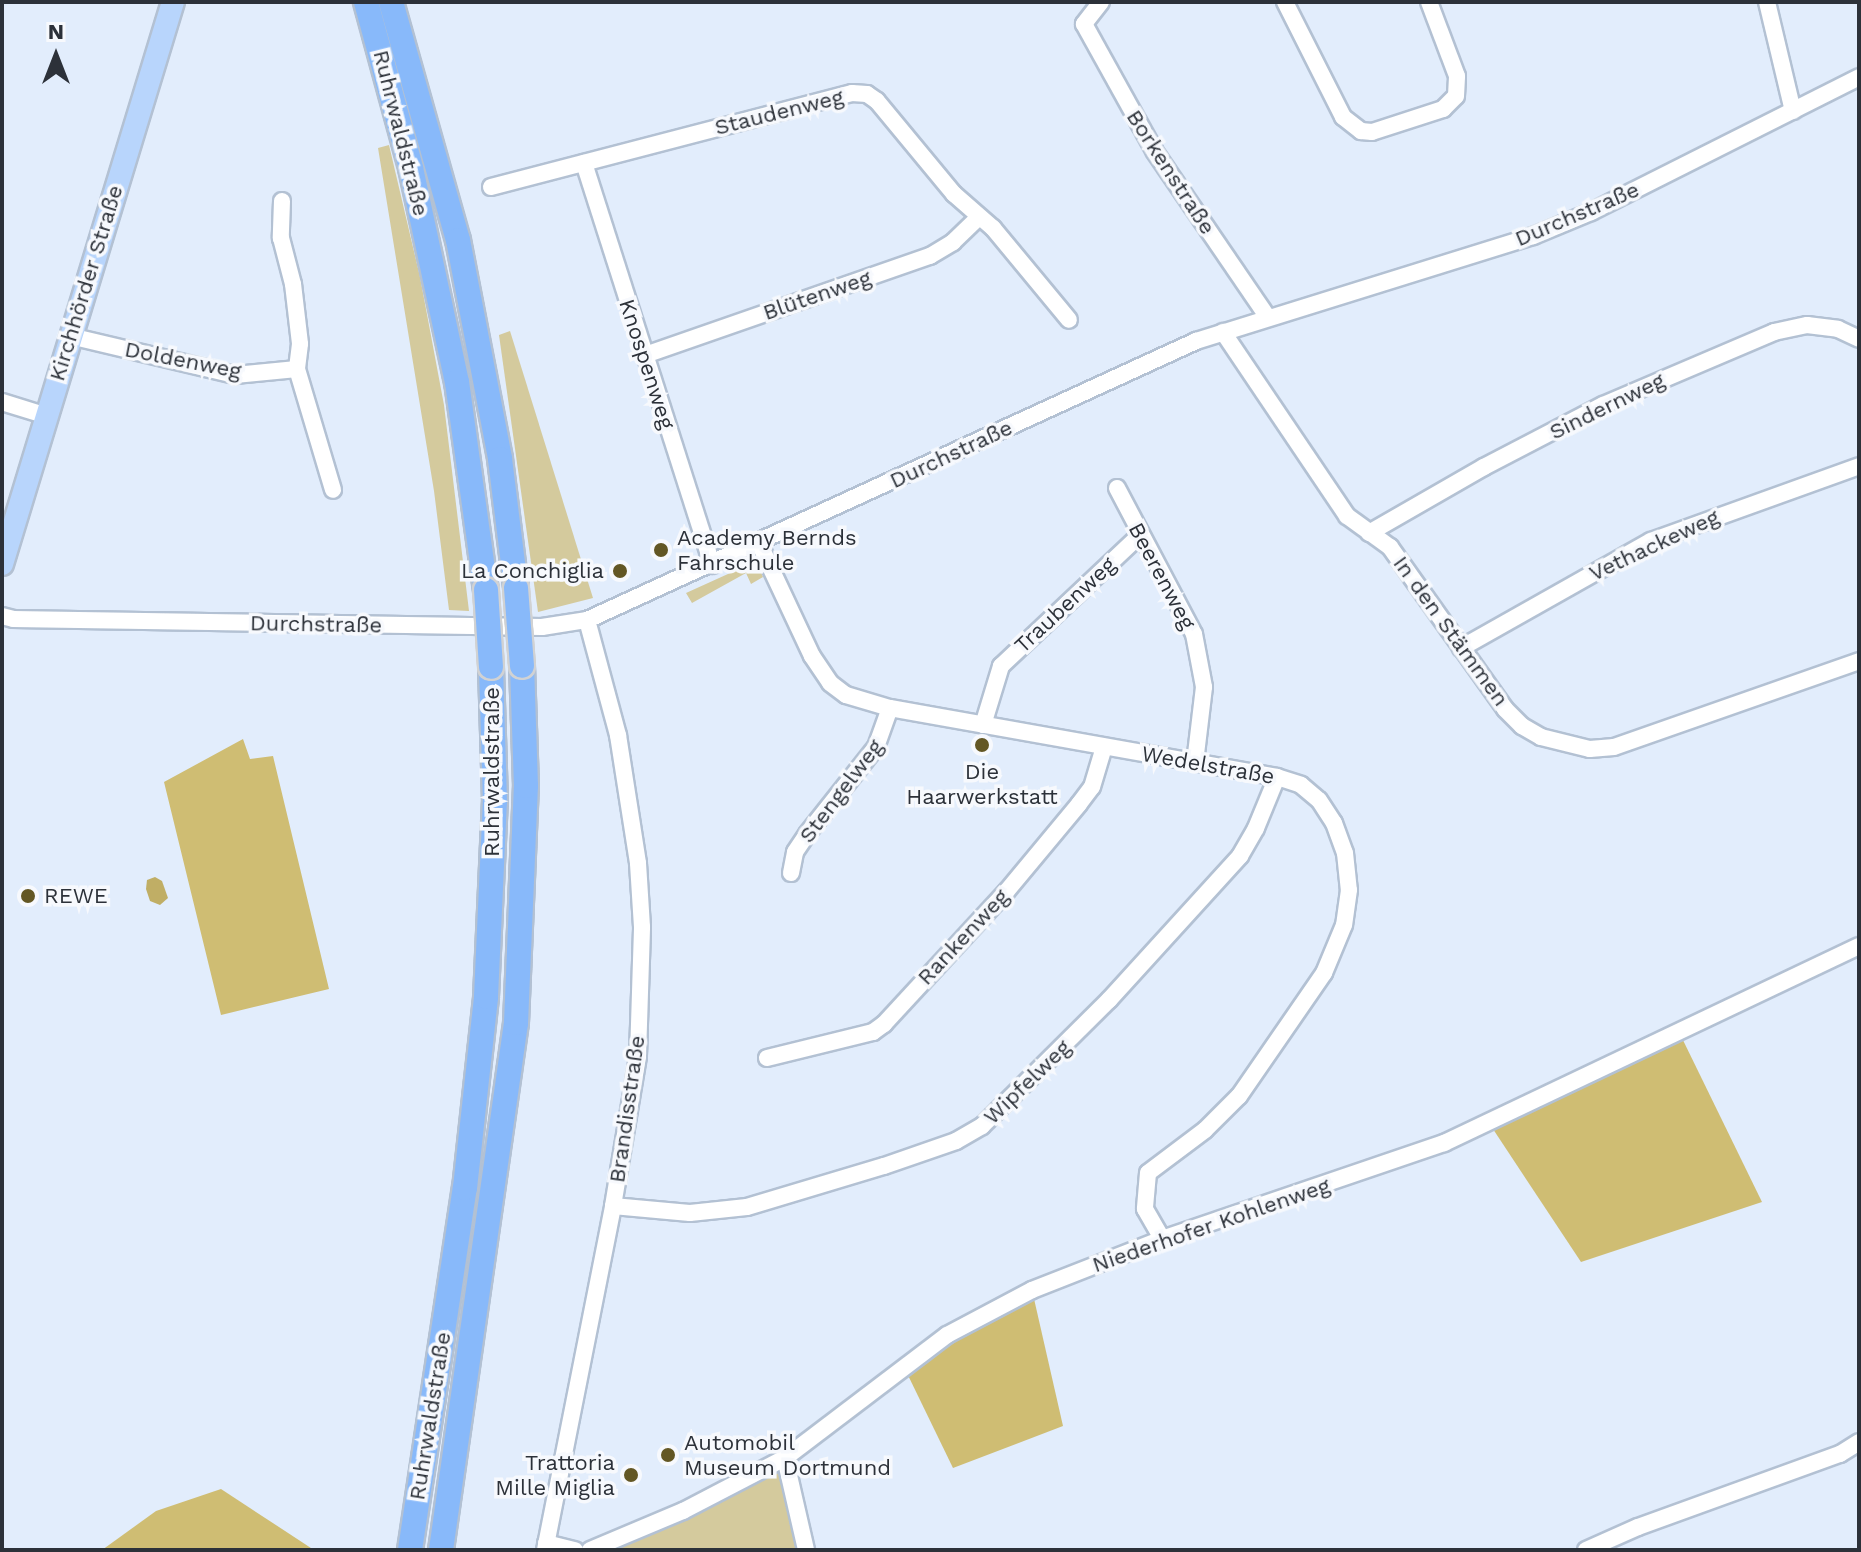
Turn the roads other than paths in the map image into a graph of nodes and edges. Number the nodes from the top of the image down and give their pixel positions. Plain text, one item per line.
1 (173, 2) edge
2 (366, 2) edge
3 (391, 2) edge
4 (1101, 2) edge
5 (1285, 2) edge
6 (1429, 2) edge
7 (1767, 2) edge
8 (1859, 77) edge
9 (1793, 111) junction
10 (584, 163) junction
11 (491, 187) dead end
12 (282, 201) dead end
13 (979, 217) junction
14 (1267, 316) junction
15 (1069, 320) dead end
16 (1223, 332) junction
17 (70, 336) junction
18 (1859, 339) edge
19 (645, 355) junction
20 (297, 369) junction
21 (2, 402) edge
22 (47, 416) junction
23 (1859, 466) edge
24 (1117, 488) dead end
25 (333, 490) dead end
26 (1369, 533) junction
27 (1140, 535) junction
28 (759, 543) junction
29 (2, 564) edge
30 (712, 565) junction
31 (2, 616) edge
32 (587, 620) junction
33 (1461, 648) junction
34 (1859, 661) edge
35 (890, 708) junction
36 (983, 725) junction
37 (1104, 747) junction
38 (1195, 762) junction
39 (1277, 777) junction
40 (791, 873) dead end
41 (1859, 946) edge
42 (767, 1058) dead end
43 (613, 1206) junction
44 (1162, 1239) junction
45 (1859, 1442) edge
46 (785, 1458) junction
47 (546, 1547) edge
48 (410, 1550) edge
49 (441, 1550) edge
50 (575, 1550) edge
51 (590, 1550) edge
52 (806, 1550) edge
53 (1586, 1550) edge

1 - 17 main road, Kirchhörder Straße
2 - 48 highway, Ruhrwaldstraße, bridge
3 - 49 highway, Ruhrwaldstraße, bridge
4 - 14 street, Borkenstraße
5 - 6 street
7 - 9 street
8 - 9 street, Durchstraße
9 - 14 street, Durchstraße
10 - 11 street, Staudenweg
10 - 13 street, Staudenweg
10 - 19 street, Knospenweg
12 - 20 street
13 - 15 street, Staudenweg
13 - 19 street, Blütenweg
14 - 16 street, Durchstraße
16 - 26 street, In den Stämmen
16 - 28 street, Durchstraße
17 - 20 street, Doldenweg
17 - 22 main road, Kirchhörder Straße
18 - 26 street, Sindernweg
19 - 30 street, Knospenweg
20 - 25 street
21 - 22 street
22 - 29 main road, Kirchhörder Straße
23 - 33 street, Vethackeweg
24 - 27 street, Beerenweg
26 - 33 street, In den Stämmen
27 - 36 street, Traubenweg
27 - 38 street, Beerenweg
28 - 30 street, Durchstraße
28 - 35 street, Wedelstraße
30 - 32 street, Durchstraße
31 - 32 street, Durchstraße
32 - 43 street, Brandisstraße
33 - 34 street, In den Stämmen
35 - 36 street, Wedelstraße
35 - 40 street, Stengelweg
36 - 37 street, Wedelstraße
37 - 38 street, Wedelstraße
37 - 42 street, Rankenweg
38 - 39 street, Wedelstraße
39 - 43 street, Wipfelweg
39 - 44 street, Wedelstraße
41 - 44 street, Niederhofer Kohlenweg
43 - 47 street, Brandisstraße
44 - 46 street, Niederhofer Kohlenweg
45 - 53 street
46 - 51 street, Niederhofer Kohlenweg
46 - 52 street
47 - 50 street

